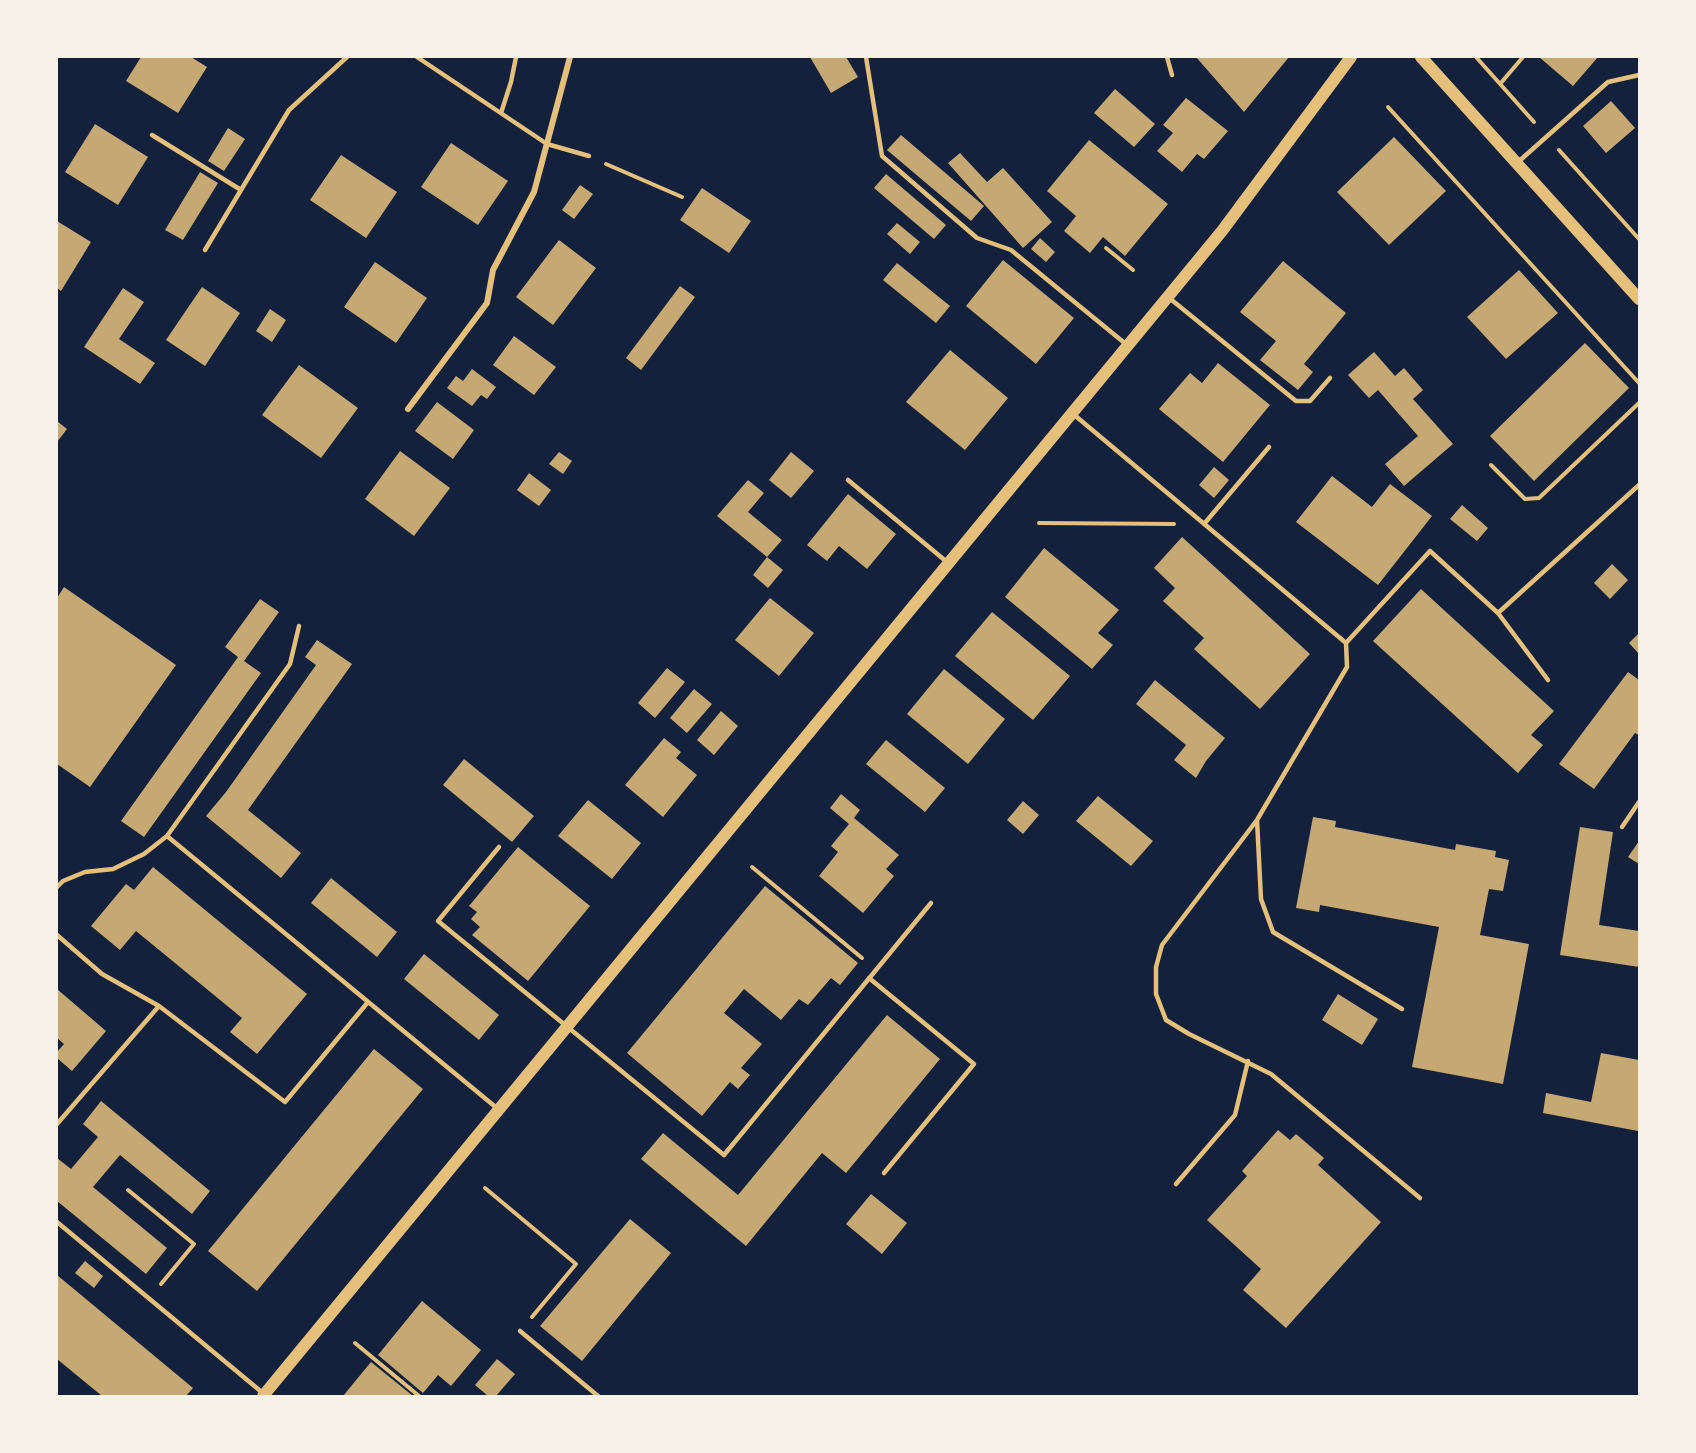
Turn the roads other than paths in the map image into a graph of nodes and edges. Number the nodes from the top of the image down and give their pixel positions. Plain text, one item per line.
1 (347, 57) edge
2 (417, 57) edge
3 (516, 57) edge
4 (570, 57) edge
5 (866, 57) edge
6 (1167, 57) edge
7 (1351, 57) edge
8 (1421, 57) edge
9 (1172, 75) dead end
10 (1639, 75) edge
11 (501, 113) junction
12 (152, 135) dead end
13 (547, 144) junction
14 (588, 156) road end
15 (1517, 163) junction
16 (241, 190) junction
17 (205, 250) dead end
18 (1168, 297) junction
19 (1639, 299) edge
20 (1128, 346) junction
21 (1330, 378) dead end
22 (408, 409) dead end
23 (1072, 413) junction
24 (1269, 447) dead end
25 (848, 480) dead end
26 (1639, 485) edge
27 (1204, 524) junction
28 (949, 563) junction
29 (1498, 613) junction
30 (299, 626) dead end
31 (1346, 643) junction
32 (1548, 681) dead end
33 (1639, 802) edge
34 (1257, 820) junction
35 (1622, 827) dead end
36 (167, 836) junction
37 (499, 847) dead end
38 (57, 887) edge
39 (931, 903) dead end
40 (57, 935) edge
41 (870, 978) junction
42 (368, 1002) junction
43 (159, 1006) junction
44 (1402, 1009) dead end
45 (567, 1027) junction
46 (1248, 1061) junction
47 (499, 1110) junction
48 (57, 1124) edge
49 (884, 1173) dead end
50 (1176, 1184) dead end
51 (1420, 1198) dead end
52 (57, 1222) edge
53 (520, 1331) road end
54 (264, 1395) edge
55 (598, 1396) edge

1 - 16 lane
2 - 11 lane
3 - 11 lane
4 - 13 street
5 - 20 lane
6 - 9 lane
7 - 18 main road
8 - 15 main road
10 - 15 lane
11 - 13 lane
12 - 16 lane
13 - 14 lane
13 - 22 street
15 - 19 main road
16 - 17 lane
18 - 20 main road
18 - 21 lane
20 - 23 main road
23 - 27 lane
23 - 28 main road
24 - 27 lane
25 - 28 lane
26 - 29 lane
27 - 31 lane
28 - 45 main road
29 - 31 lane
29 - 32 lane
30 - 36 lane
31 - 34 lane
33 - 35 lane
34 - 44 lane
34 - 46 lane
36 - 38 lane
36 - 42 lane
37 - 45 lane
39 - 41 lane
40 - 43 lane
41 - 45 lane
41 - 49 lane
42 - 43 lane
42 - 47 lane
43 - 48 lane
45 - 47 main road
46 - 50 lane
46 - 51 lane
47 - 54 main road
52 - 54 lane
53 - 55 lane

